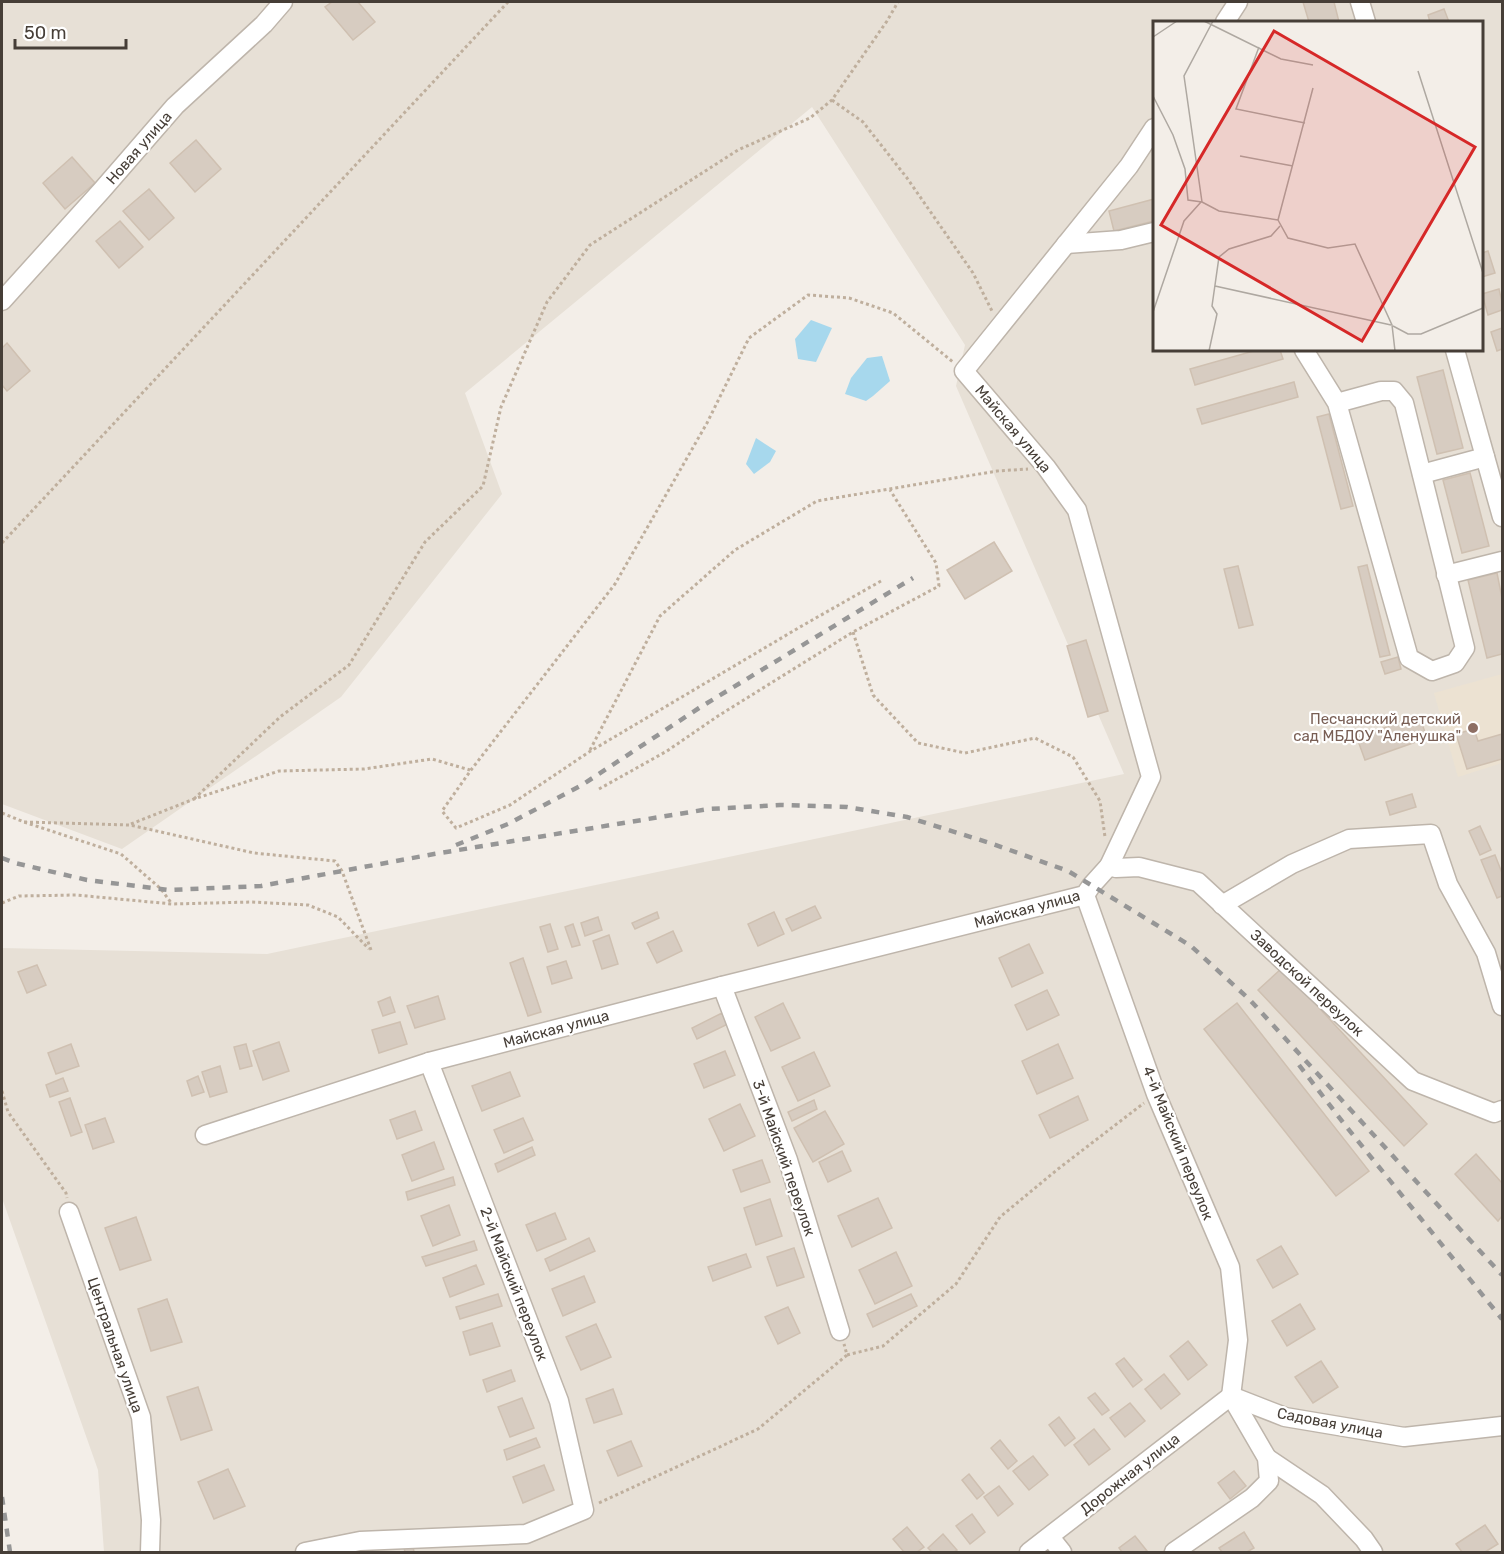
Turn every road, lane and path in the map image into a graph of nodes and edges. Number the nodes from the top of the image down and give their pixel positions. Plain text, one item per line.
1 (283, 2) edge
2 (508, 2) edge
3 (898, 2) edge
4 (1238, 2) edge
5 (1360, 2) edge
6 (1226, 21) edge
7 (1366, 21) edge
8 (832, 100) junction
9 (1153, 131) edge
10 (1153, 232) edge
11 (1066, 244) junction
12 (2, 301) edge
13 (1000, 326) junction
14 (1305, 351) edge
15 (1455, 351) edge
16 (964, 371) junction
17 (1337, 403) junction
18 (1485, 457) junction
19 (1046, 467) junction
20 (1422, 474) junction
21 (891, 490) junction
22 (1503, 517) edge
23 (2, 543) edge
24 (1503, 561) edge
25 (1446, 575) junction
26 (880, 581) dead end
27 (853, 632) junction
28 (589, 752) junction
29 (471, 770) junction
30 (599, 789) dead end
31 (194, 799) junction
32 (2, 813) edge
33 (24, 822) junction
34 (129, 825) junction
35 (1108, 866) junction
36 (1086, 895) junction
37 (2, 903) edge
38 (172, 904) junction
39 (1222, 905) junction
40 (722, 986) junction
41 (1503, 1006) edge
42 (429, 1062) junction
43 (2, 1091) edge
44 (1156, 1094) junction
45 (1503, 1110) edge
46 (205, 1135) dead end
47 (69, 1212) joint
48 (840, 1331) joint
49 (847, 1355) junction
50 (1231, 1396) junction
51 (1503, 1426) edge
52 (1267, 1458) junction
53 (584, 1510) junction
54 (1050, 1537) junction
55 (150, 1552) edge
56 (305, 1552) edge
57 (1029, 1552) edge
58 (1062, 1552) edge
59 (1174, 1552) edge
60 (1373, 1552) edge

1 - 12 street, Новая улица
2 - 23 path
3 - 8 path
4 - 6 street
5 - 7 street
8 - 13 path
8 - 31 path
9 - 11 street, Майская улица
10 - 11 street
11 - 13 street, Майская улица
13 - 16 street, Майская улица
14 - 17 street
15 - 18 street
16 - 19 street, Майская улица
16 - 29 path
17 - 20 street
17 - 25 street
18 - 20 street
18 - 22 street
19 - 21 path
19 - 35 street, Майская улица
20 - 25 street
21 - 27 path
21 - 28 path
24 - 25 street
26 - 28 path
27 - 30 path
27 - 35 path
28 - 29 path
29 - 31 path
31 - 34 path
32 - 33 path
33 - 34 path
33 - 38 path
34 - 38 path
35 - 36 street, Майская улица
35 - 39 street, Заводской переулок
36 - 40 street, Майская улица
36 - 44 street, 4-й Майский переулок
37 - 38 path
39 - 41 street
39 - 45 street, Заводской переулок
40 - 42 street, Майская улица
40 - 48 street, 3-й Майский переулок
42 - 46 street, Майская улица
42 - 53 street, 2-й Майский переулок
43 - 47 path
44 - 49 path
44 - 50 street, 4-й Майский переулок
47 - 55 street, Центральная улица
48 - 49 path
49 - 53 path
50 - 51 street, Садовая улица
50 - 52 street
50 - 54 street, Дорожная улица
52 - 59 street
52 - 60 street
53 - 56 street
54 - 57 street, Дорожная улица
54 - 58 street

